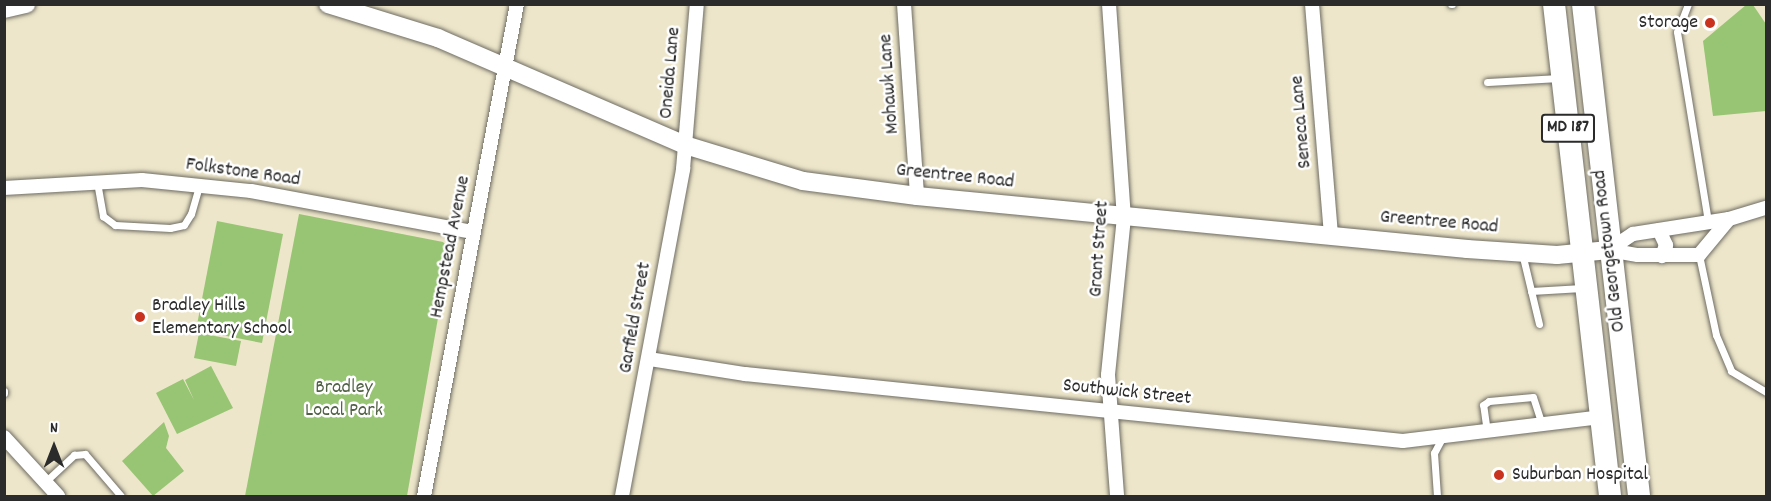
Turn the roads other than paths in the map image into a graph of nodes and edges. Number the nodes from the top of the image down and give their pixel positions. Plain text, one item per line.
1 (26, 4) edge
2 (328, 4) edge
3 (517, 4) edge
4 (697, 4) edge
5 (904, 4) edge
6 (1109, 4) edge
7 (1312, 4) edge
8 (1554, 4) edge
9 (1583, 4) edge
10 (1688, 4) edge
11 (4, 9) edge
12 (505, 69) junction
13 (1562, 78) junction
14 (1486, 82) dead end
15 (685, 145) junction
16 (97, 182) junction
17 (199, 186) junction
18 (4, 188) edge
19 (917, 196) junction
20 (1767, 208) edge
21 (1124, 217) junction
22 (1730, 219) junction
23 (1708, 222) junction
24 (1659, 230) junction
25 (473, 232) junction
26 (1331, 236) junction
27 (1609, 250) junction
28 (1522, 252) junction
29 (1582, 252) junction
30 (1699, 255) junction
31 (1662, 256) junction
32 (1586, 288) junction
33 (1531, 291) junction
34 (1539, 324) dead end
35 (649, 359) junction
36 (1767, 392) edge
37 (1110, 411) junction
38 (1601, 417) junction
39 (1542, 425) junction
40 (1487, 432) junction
41 (4, 437) edge
42 (1442, 438) junction
43 (45, 482) junction
44 (58, 496) edge
45 (121, 496) edge
46 (424, 496) edge
47 (622, 496) edge
48 (1117, 496) edge
49 (1437, 496) edge
50 (1610, 496) edge
51 (1640, 496) edge

1 - 11 street
2 - 12 street, Greentree Road
3 - 12 street, Hempstead Avenue
4 - 15 street, Oneida Lane
5 - 19 street, Mohawk Lane
6 - 21 street, Grant Street
7 - 26 street, Seneca Lane
8 - 13 main road, Old Georgetown Road / MD 187
9 - 27 main road, Old Georgetown Road / MD 187
10 - 23 lane
12 - 15 street, Greentree Road
12 - 25 street, Hempstead Avenue
13 - 14 lane
13 - 29 main road, Old Georgetown Road / MD 187
15 - 19 street, Greentree Road
15 - 35 street, Garfield Street
16 - 17 street, Folkstone Road
16 - 17 lane
16 - 18 street, Folkstone Road
17 - 25 street, Folkstone Road
19 - 21 street, Greentree Road
20 - 22 street
21 - 26 street, Greentree Road
21 - 37 street, Grant Street
22 - 23 street
22 - 30 street
23 - 24 street
24 - 27 street
24 - 31 street
25 - 46 street, Hempstead Avenue
26 - 28 street, Greentree Road
27 - 29 street, Greentree Road
27 - 31 street
27 - 51 main road, Old Georgetown Road / MD 187
28 - 29 street, Greentree Road
28 - 33 lane
29 - 32 main road, Old Georgetown Road / MD 187
30 - 31 street
30 - 36 lane
32 - 33 lane
32 - 38 main road, Old Georgetown Road / MD 187
33 - 34 lane
35 - 37 street, Southwick Street
35 - 47 street, Garfield Street
37 - 42 street, Southwick Street
37 - 48 street, Grant Street
38 - 39 street, Southwick Street
38 - 50 main road, Old Georgetown Road / MD 187
39 - 40 street, Southwick Street
39 - 40 lane
40 - 42 street, Southwick Street
41 - 43 street
42 - 49 lane
43 - 44 street
43 - 45 lane

